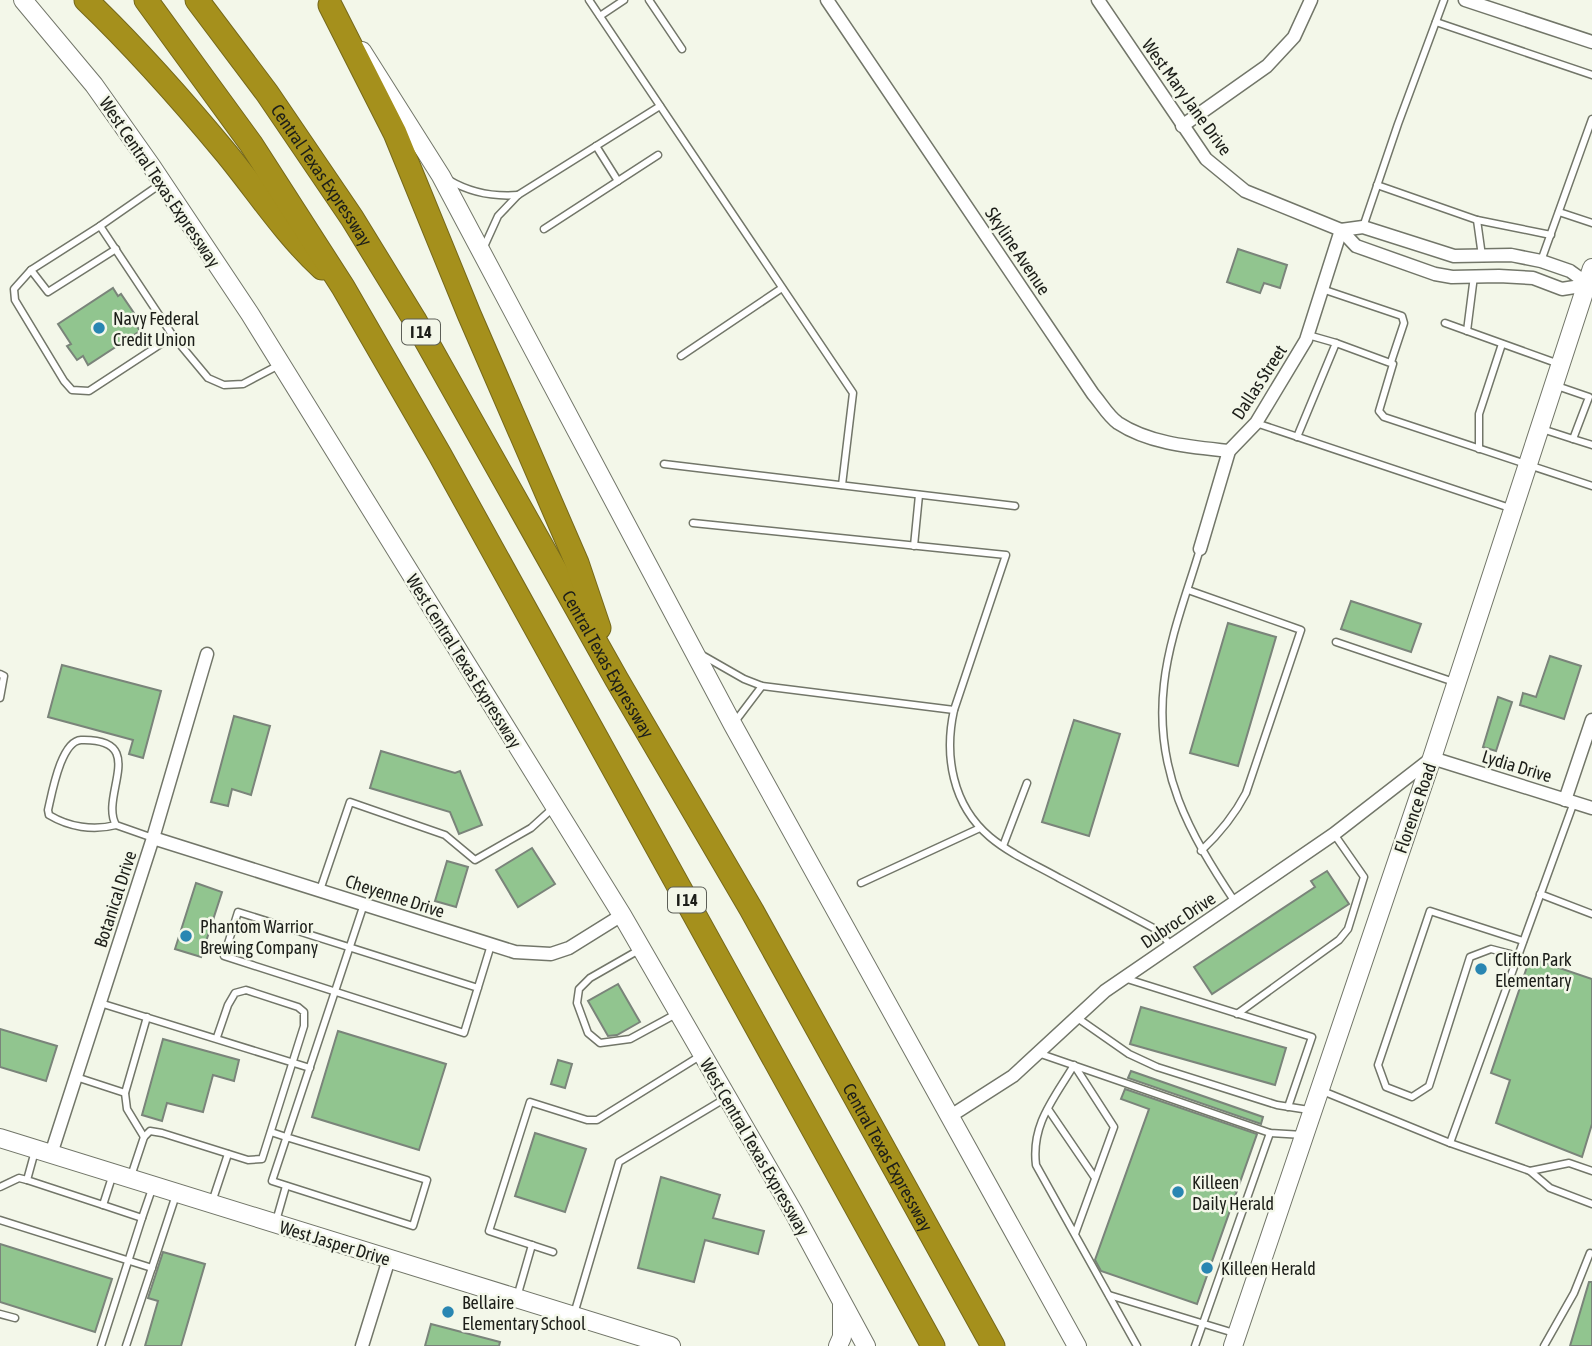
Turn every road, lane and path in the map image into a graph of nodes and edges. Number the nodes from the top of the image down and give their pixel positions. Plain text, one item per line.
1 (23, 0) edge
2 (86, 0) edge
3 (146, 0) edge
4 (197, 0) edge
5 (590, 0) edge
6 (624, 0) edge
7 (649, 0) edge
8 (827, 0) edge
9 (1098, 0) edge
10 (1311, 0) edge
11 (1444, 0) edge
12 (1465, 0) edge
13 (331, 2) edge
14 (600, 16) junction
15 (1436, 22) junction
16 (1592, 42) edge
17 (682, 49) dead end
18 (1592, 75) edge
19 (660, 106) junction
20 (1592, 119) edge
21 (1182, 126) junction
22 (596, 146) junction
23 (657, 155) dead end
24 (442, 176) junction
25 (618, 180) junction
26 (162, 182) junction
27 (1377, 185) junction
28 (518, 195) junction
29 (1559, 212) junction
30 (1477, 220) junction
31 (1592, 223) edge
32 (100, 226) junction
33 (1363, 227) junction
34 (544, 229) dead end
35 (1341, 230) junction
36 (1551, 235) junction
37 (116, 249) junction
38 (483, 251) junction
39 (1454, 256) junction
40 (1482, 256) junction
41 (1541, 261) junction
42 (31, 270) junction
43 (1474, 276) junction
44 (1452, 277) junction
45 (1590, 280) edge
46 (343, 287) junction
47 (782, 288) junction
48 (1322, 289) junction
49 (1446, 323) dead end
50 (1468, 331) junction
51 (1308, 334) junction
52 (173, 336) junction
53 (1336, 343) junction
54 (1502, 344) junction
55 (681, 356) dead end
56 (1391, 362) junction
57 (281, 364) junction
58 (1561, 365) junction
59 (1554, 385) junction
60 (1256, 423) junction
61 (1540, 428) junction
62 (1297, 437) junction
63 (1573, 439) junction
64 (1592, 445) edge
65 (1479, 449) junction
66 (1229, 451) junction
67 (664, 464) dead end
68 (1528, 466) junction
69 (842, 485) junction
70 (1592, 486) edge
71 (919, 495) junction
72 (1015, 506) dead end
73 (1513, 509) junction
74 (693, 523) dead end
75 (914, 546) junction
76 (1200, 549) joint
77 (1188, 590) junction
78 (1336, 642) dead end
79 (692, 650) junction
80 (207, 654) dead end
81 (0, 674) edge
82 (617, 680) junction
83 (1457, 683) junction
84 (762, 686) junction
85 (0, 698) edge
86 (954, 710) junction
87 (1592, 720) edge
88 (733, 725) junction
89 (1432, 758) junction
90 (1027, 783) dead end
91 (1569, 801) junction
92 (555, 807) junction
93 (1592, 808) edge
94 (116, 825) junction
95 (980, 828) junction
96 (1334, 834) junction
97 (153, 838) junction
98 (1003, 846) junction
99 (1201, 851) junction
100 (861, 883) dead end
101 (320, 890) junction
102 (1540, 894) junction
103 (1235, 902) junction
104 (364, 904) junction
105 (1592, 914) edge
106 (622, 915) junction
107 (1524, 941) junction
108 (491, 944) junction
109 (1171, 946) junction
110 (350, 947) junction
111 (641, 949) junction
112 (1518, 956) junction
113 (1124, 978) junction
114 (478, 988) junction
115 (335, 992) junction
116 (100, 1003) junction
117 (678, 1013) junction
118 (1237, 1014) junction
119 (147, 1017) junction
120 (1076, 1017) junction
121 (217, 1037) junction
122 (1038, 1053) junction
123 (702, 1055) junction
124 (293, 1063) junction
125 (1073, 1065) junction
126 (310, 1068) junction
127 (76, 1077) junction
128 (1318, 1090) junction
129 (125, 1093) junction
130 (727, 1097) junction
131 (1288, 1107) junction
132 (1048, 1109) junction
133 (1311, 1110) junction
134 (948, 1117) junction
135 (271, 1132) junction
136 (1270, 1133) junction
137 (1303, 1135) junction
138 (144, 1136) junction
139 (286, 1136) junction
140 (0, 1138) edge
141 (1450, 1143) junction
142 (43, 1151) junction
143 (228, 1154) junction
144 (1530, 1171) junction
145 (1592, 1171) edge
146 (122, 1175) junction
147 (1095, 1178) junction
148 (27, 1180) junction
149 (153, 1185) junction
150 (0, 1186) edge
151 (286, 1186) junction
152 (176, 1192) junction
153 (212, 1203) junction
154 (1592, 1204) edge
155 (103, 1205) junction
156 (142, 1218) junction
157 (0, 1220) edge
158 (275, 1224) junction
159 (1075, 1234) junction
160 (532, 1245) junction
161 (553, 1252) dead end
162 (1590, 1253) dead end
163 (389, 1259) junction
164 (129, 1261) junction
165 (152, 1268) junction
166 (1109, 1295) junction
167 (516, 1298) junction
168 (842, 1301) junction
169 (0, 1314) edge
170 (573, 1316) junction
171 (15, 1318) dead end
172 (1203, 1322) junction
173 (1235, 1340) edge
174 (101, 1346) edge
175 (126, 1346) edge
176 (362, 1346) edge
177 (671, 1346) edge
178 (838, 1346) edge
179 (866, 1346) edge
180 (933, 1346) edge
181 (993, 1346) edge
182 (1077, 1346) edge
183 (1137, 1346) edge
184 (1195, 1346) edge
185 (1544, 1346) edge

1 - 26 main road, West Central Texas Expressway
2 - 46 highway
3 - 46 highway, I 14
4 - 82 highway, Central Texas Expressway / I 14
5 - 14 lane
6 - 14 lane
7 - 17 lane
8 - 66 street, Skyline Avenue
9 - 21 street, West Mary Jane Drive
10 - 21 street
11 - 15 lane
12 - 16 street
13 - 24 main road
13 - 82 highway
14 - 19 lane
15 - 18 lane
15 - 27 lane
19 - 22 lane
19 - 47 lane
20 - 29 lane
21 - 35 street, West Mary Jane Drive
22 - 25 lane
22 - 28 lane
23 - 25 lane
24 - 28 lane
24 - 38 main road
25 - 34 lane
26 - 32 lane
26 - 57 main road, West Central Texas Expressway
27 - 30 lane
27 - 33 lane
28 - 38 lane
29 - 31 lane
29 - 36 lane
30 - 36 lane
30 - 40 lane
32 - 37 lane
32 - 42 lane
33 - 35 street, West Mary Jane Drive
33 - 39 street, West Mary Jane Drive
35 - 44 street, West Mary Jane Drive
35 - 48 street, Dallas Street
36 - 41 lane
37 - 42 lane
37 - 52 lane
38 - 79 main road
39 - 40 street, West Mary Jane Drive
39 - 44 street
40 - 41 street, West Mary Jane Drive
41 - 45 street, West Mary Jane Drive
42 - 52 lane
43 - 44 street, West Mary Jane Drive
43 - 45 street, West Mary Jane Drive
43 - 50 lane
45 - 58 main road, Florence Road
46 - 180 highway, I 14
47 - 55 lane
47 - 69 lane
48 - 51 street, Dallas Street
48 - 56 lane
49 - 50 lane
50 - 54 lane
51 - 53 lane
51 - 60 street, Dallas Street
52 - 57 lane
53 - 56 lane
53 - 62 lane
54 - 58 lane
54 - 65 lane
56 - 65 lane
57 - 92 main road, West Central Texas Expressway
58 - 59 main road, Florence Road
59 - 61 main road, Florence Road
59 - 63 lane
60 - 62 lane
60 - 66 street, Dallas Street
61 - 63 lane
61 - 68 main road, Florence Road
62 - 73 lane
63 - 64 lane
65 - 68 lane
66 - 76 street, Dallas Street
67 - 69 lane
68 - 70 lane
68 - 73 main road, Florence Road
69 - 71 lane
71 - 72 lane
71 - 75 lane
73 - 83 main road, Florence Road
74 - 75 lane
75 - 86 lane
76 - 77 lane
77 - 99 lane
77 - 99 lane
78 - 83 lane
79 - 84 lane
79 - 88 main road
80 - 97 street, Botanical Drive
81 - 85 lane
82 - 181 highway, Central Texas Expressway / I 14
83 - 89 main road, Florence Road
84 - 86 lane
84 - 88 lane
86 - 95 lane
87 - 91 street
88 - 134 main road
89 - 91 street, Lydia Drive
89 - 96 street, Dubroc Drive
89 - 128 main road, Florence Road
90 - 98 lane
91 - 93 street, Lydia Drive
91 - 102 lane
92 - 101 lane
92 - 106 main road, West Central Texas Expressway
94 - 94 lane
94 - 97 lane
95 - 98 lane
95 - 100 lane
96 - 103 street, Dubroc Drive
96 - 118 lane
97 - 101 street, Cheyenne Drive
97 - 116 street, Botanical Drive
98 - 109 lane
99 - 103 lane
101 - 104 street, Cheyenne Drive
102 - 105 lane
102 - 107 lane
103 - 109 street, Dubroc Drive
104 - 108 street, Cheyenne Drive
104 - 110 lane
106 - 108 street, Cheyenne Drive
106 - 111 main road, West Central Texas Expressway
107 - 112 lane
107 - 112 lane
108 - 114 lane
109 - 113 street, Dubroc Drive
110 - 114 lane
110 - 115 lane
110 - 115 lane
111 - 117 main road, West Central Texas Expressway
111 - 117 lane
112 - 141 lane
113 - 118 lane
113 - 120 street, Dubroc Drive
114 - 115 lane
115 - 126 lane
116 - 119 lane
116 - 127 street, Botanical Drive
117 - 123 main road, West Central Texas Expressway
118 - 131 lane
119 - 121 lane
119 - 129 lane
120 - 122 street, Dubroc Drive
120 - 131 lane
121 - 124 lane
121 - 124 lane
122 - 125 lane
122 - 134 street, Dubroc Drive
123 - 130 main road, West Central Texas Expressway
123 - 160 lane
124 - 126 lane
124 - 135 lane
125 - 132 lane
125 - 136 lane
125 - 147 lane
126 - 139 lane
127 - 129 lane
127 - 142 street, Botanical Drive
128 - 133 main road, Florence Road
128 - 141 lane
129 - 138 lane
130 - 168 main road, West Central Texas Expressway
130 - 170 lane
131 - 133 lane
132 - 147 lane
132 - 159 lane
133 - 137 main road, Florence Road
134 - 182 main road
135 - 139 lane
135 - 143 lane
136 - 137 lane
136 - 172 lane
137 - 173 main road, Florence Road
138 - 143 lane
138 - 146 lane
139 - 151 lane
139 - 151 lane
140 - 142 main road, West Jasper Drive
141 - 144 lane
142 - 146 main road, West Jasper Drive
142 - 148 lane
143 - 153 lane
144 - 145 lane
144 - 154 lane
146 - 149 main road, West Jasper Drive
146 - 155 lane
147 - 159 lane
148 - 150 lane
148 - 155 lane
149 - 152 main road, West Jasper Drive
149 - 156 lane
151 - 158 lane
152 - 153 main road, West Jasper Drive
152 - 165 lane
153 - 158 main road, West Jasper Drive
155 - 156 lane
156 - 164 lane
157 - 164 lane
158 - 163 main road, West Jasper Drive
159 - 166 lane
160 - 161 lane
160 - 167 lane
162 - 185 lane
163 - 167 main road, West Jasper Drive
163 - 176 street
164 - 165 lane
164 - 174 lane
165 - 175 lane
166 - 172 lane
166 - 183 lane
167 - 170 main road, West Jasper Drive
168 - 178 main road
168 - 179 main road, West Central Texas Expressway
169 - 171 lane
170 - 177 main road, West Jasper Drive
172 - 173 lane
172 - 184 lane

